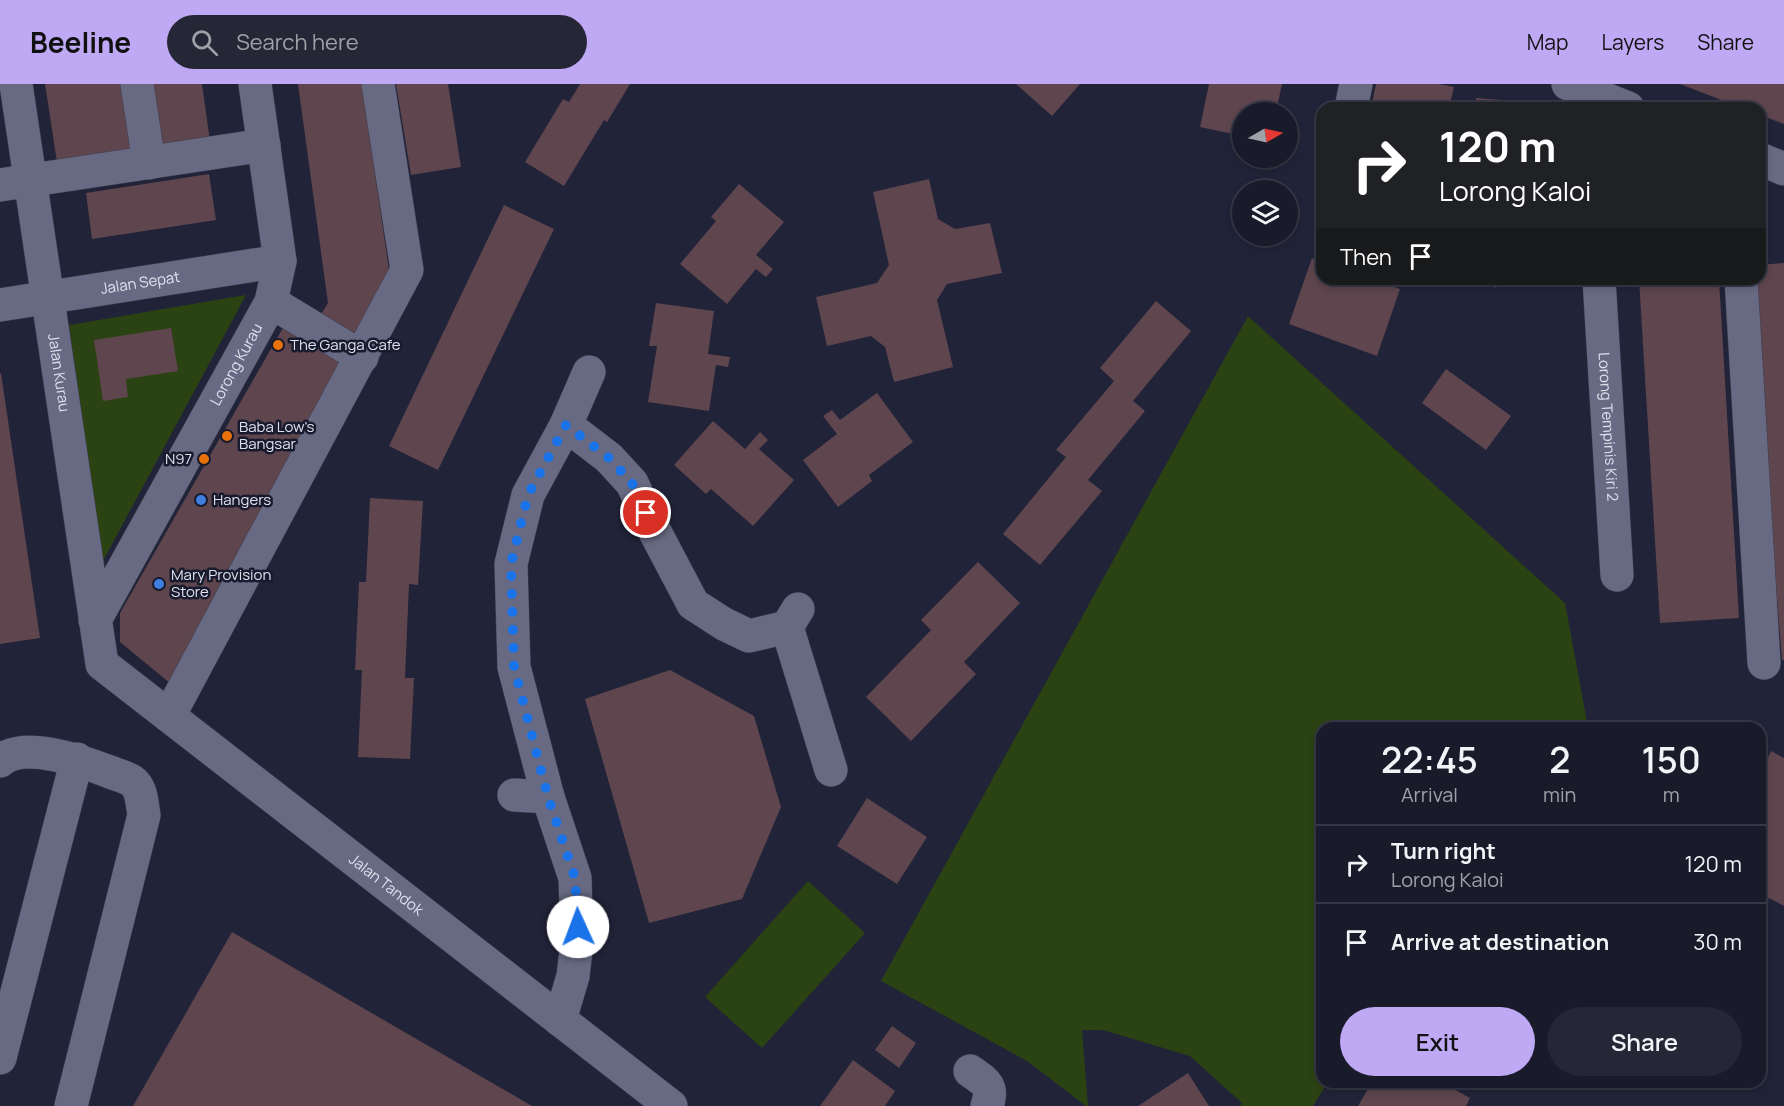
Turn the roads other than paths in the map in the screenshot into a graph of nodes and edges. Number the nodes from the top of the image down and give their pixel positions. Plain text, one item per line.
1 (16, 84) edge
2 (137, 84) edge
3 (255, 84) edge
4 (378, 84) edge
5 (1356, 84) edge
6 (1581, 95) edge
7 (1352, 102) edge
8 (1606, 102) edge
9 (264, 145) junction
10 (1766, 162) edge
11 (149, 163) junction
12 (1784, 169) edge
13 (15, 183) edge
14 (280, 261) junction
15 (1599, 285) edge
16 (1741, 285) edge
17 (48, 297) junction
18 (272, 302) junction
19 (0, 305) edge
20 (362, 357) junction
21 (589, 372) dead end
22 (566, 425) junction
23 (1617, 575) dead end
24 (95, 620) junction
25 (1764, 663) dead end
26 (102, 664) joint
27 (169, 716) junction
28 (77, 759) junction
29 (0, 761) edge
30 (831, 770) dead end
31 (514, 795) dead end
32 (548, 797) junction
33 (560, 1020) junction
34 (0, 1058) edge
35 (970, 1071) dead end
36 (70, 1106) edge
37 (670, 1106) edge
38 (987, 1106) edge

1 - 13 street, Jalan Kurau
2 - 11 street
3 - 9 street, Lorong Kurau
4 - 20 street
5 - 7 street
6 - 8 street
9 - 11 street
9 - 14 street, Lorong Kurau
10 - 12 street
11 - 13 street
13 - 17 street, Jalan Kurau
14 - 17 street, Jalan Sepat
14 - 18 street, Lorong Kurau
15 - 23 street, Lorong Tempinis Kiri 2
16 - 25 street
17 - 19 street, Jalan Sepat
17 - 24 street, Jalan Kurau
18 - 20 street
18 - 24 street, Lorong Kurau
20 - 27 street
21 - 22 street
22 - 30 street
22 - 32 street
24 - 26 street, Jalan Kurau
26 - 27 street, Jalan Tandok
27 - 33 street, Jalan Tandok
28 - 29 street
28 - 34 street
28 - 36 street
31 - 32 street
32 - 33 street
33 - 37 street, Jalan Tandok
35 - 38 street

